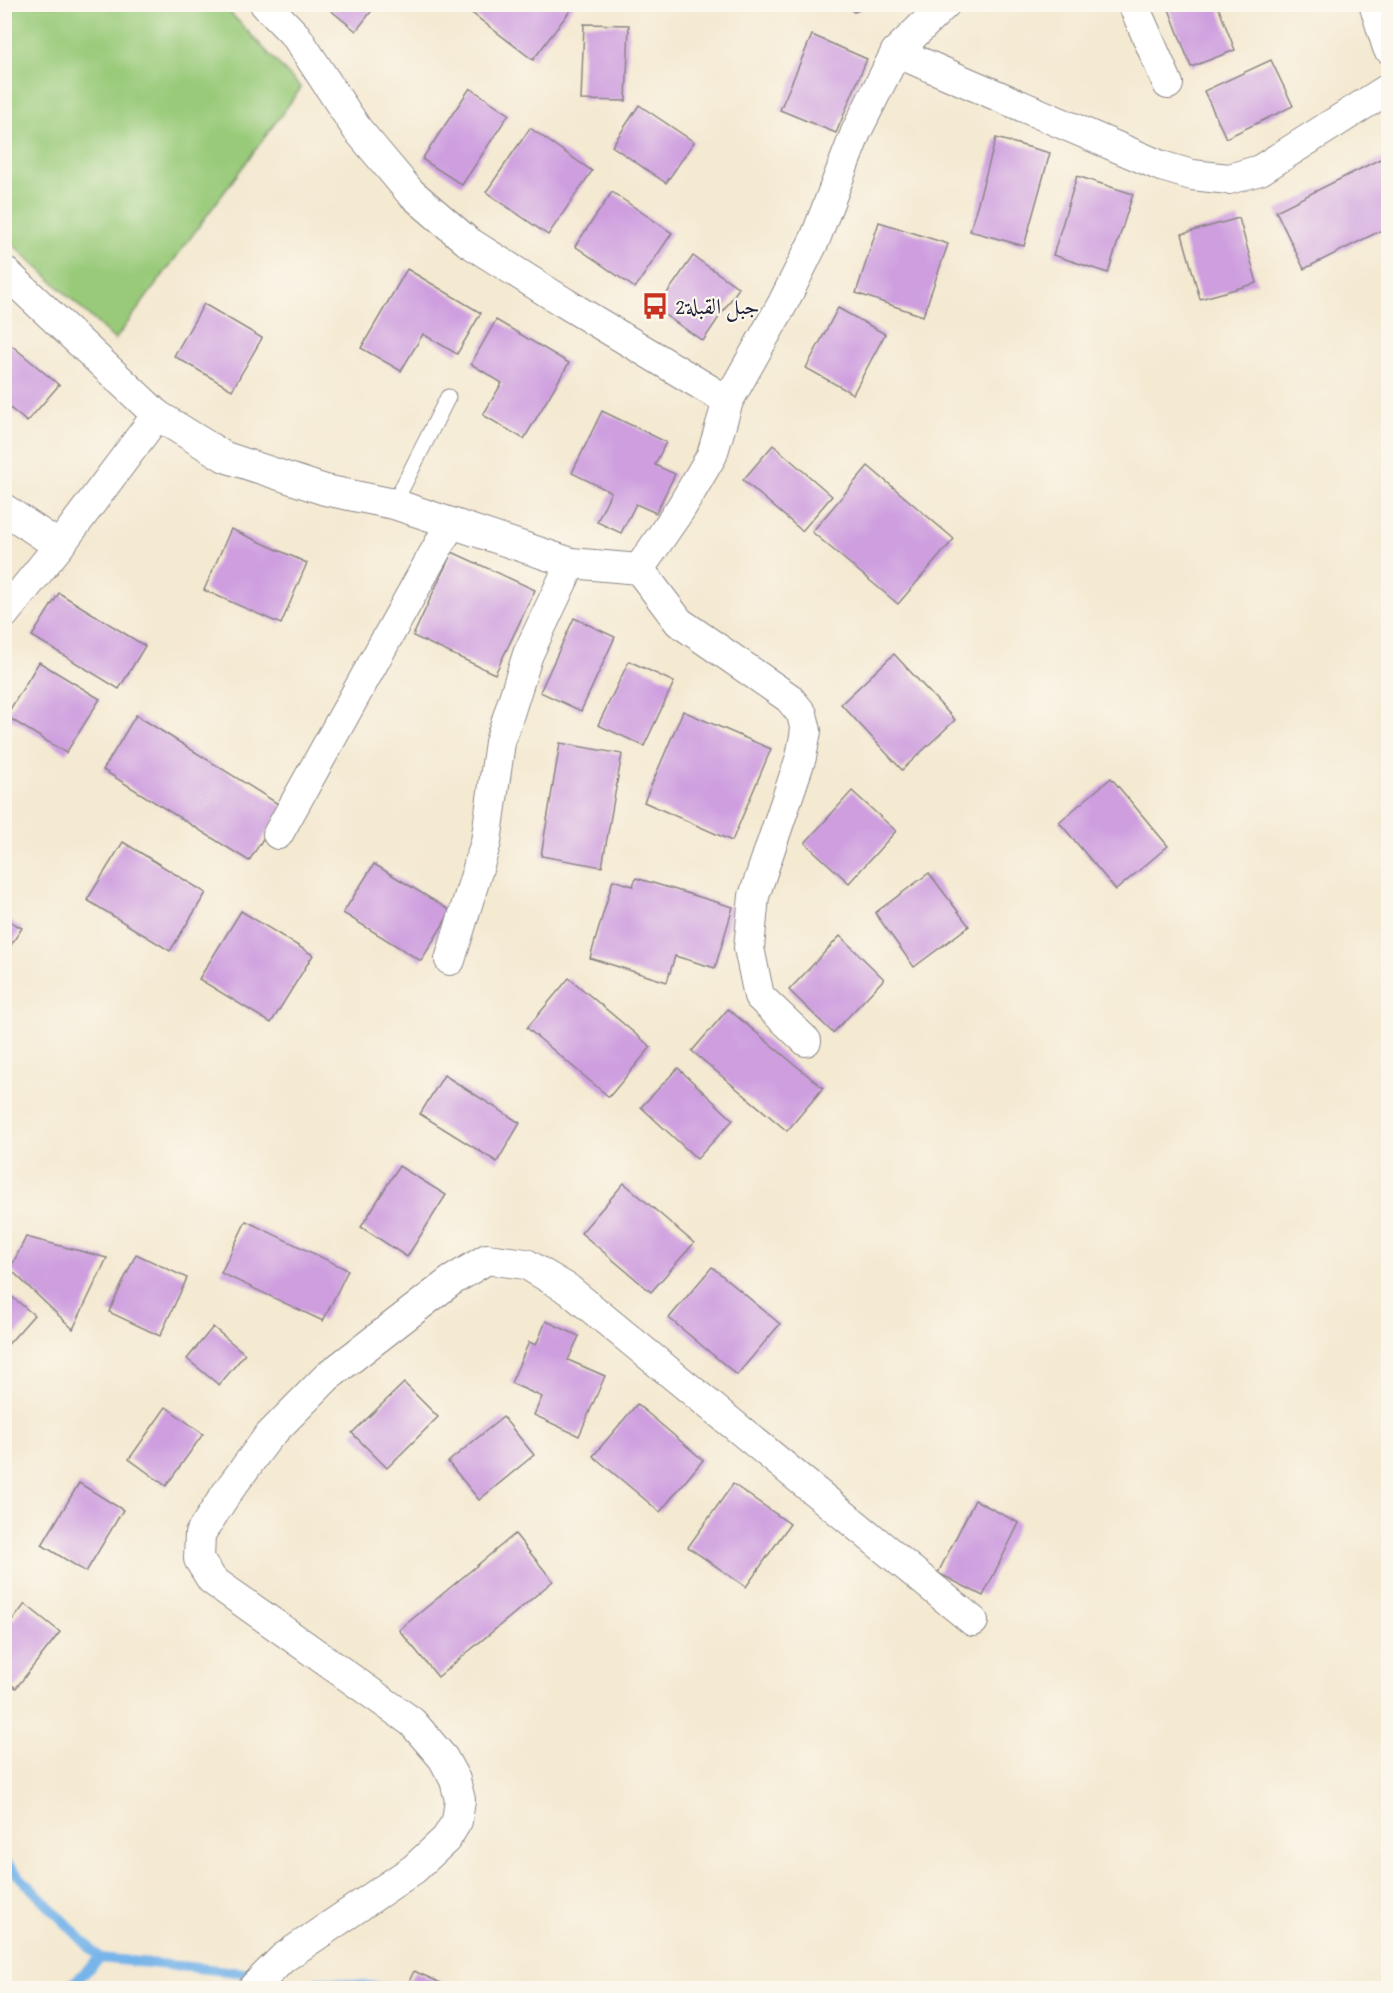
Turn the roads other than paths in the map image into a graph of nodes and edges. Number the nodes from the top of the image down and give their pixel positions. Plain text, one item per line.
1 (265, 4) edge
2 (945, 4) edge
3 (1133, 4) edge
4 (1374, 4) edge
5 (1389, 48) edge
6 (896, 52) junction
7 (1168, 84) dead end
8 (1389, 89) edge
9 (4, 272) edge
10 (448, 397) dead end
11 (728, 401) junction
12 (157, 415) junction
13 (394, 504) junction
14 (4, 509) edge
15 (451, 523) junction
16 (59, 546) junction
17 (571, 563) junction
18 (639, 569) junction
19 (4, 614) edge
20 (278, 834) dead end
21 (450, 960) dead end
22 (806, 1041) dead end
23 (973, 1621) dead end
24 (254, 1989) edge

1 - 11 street
2 - 6 street
3 - 7 street
4 - 5 street
6 - 8 street
6 - 11 street
9 - 12 street
10 - 13 lane
11 - 18 street
12 - 13 street
12 - 16 street
13 - 15 street
14 - 16 street
15 - 17 street
15 - 20 street
16 - 19 street
17 - 18 street
17 - 21 street
18 - 22 street
23 - 24 street

